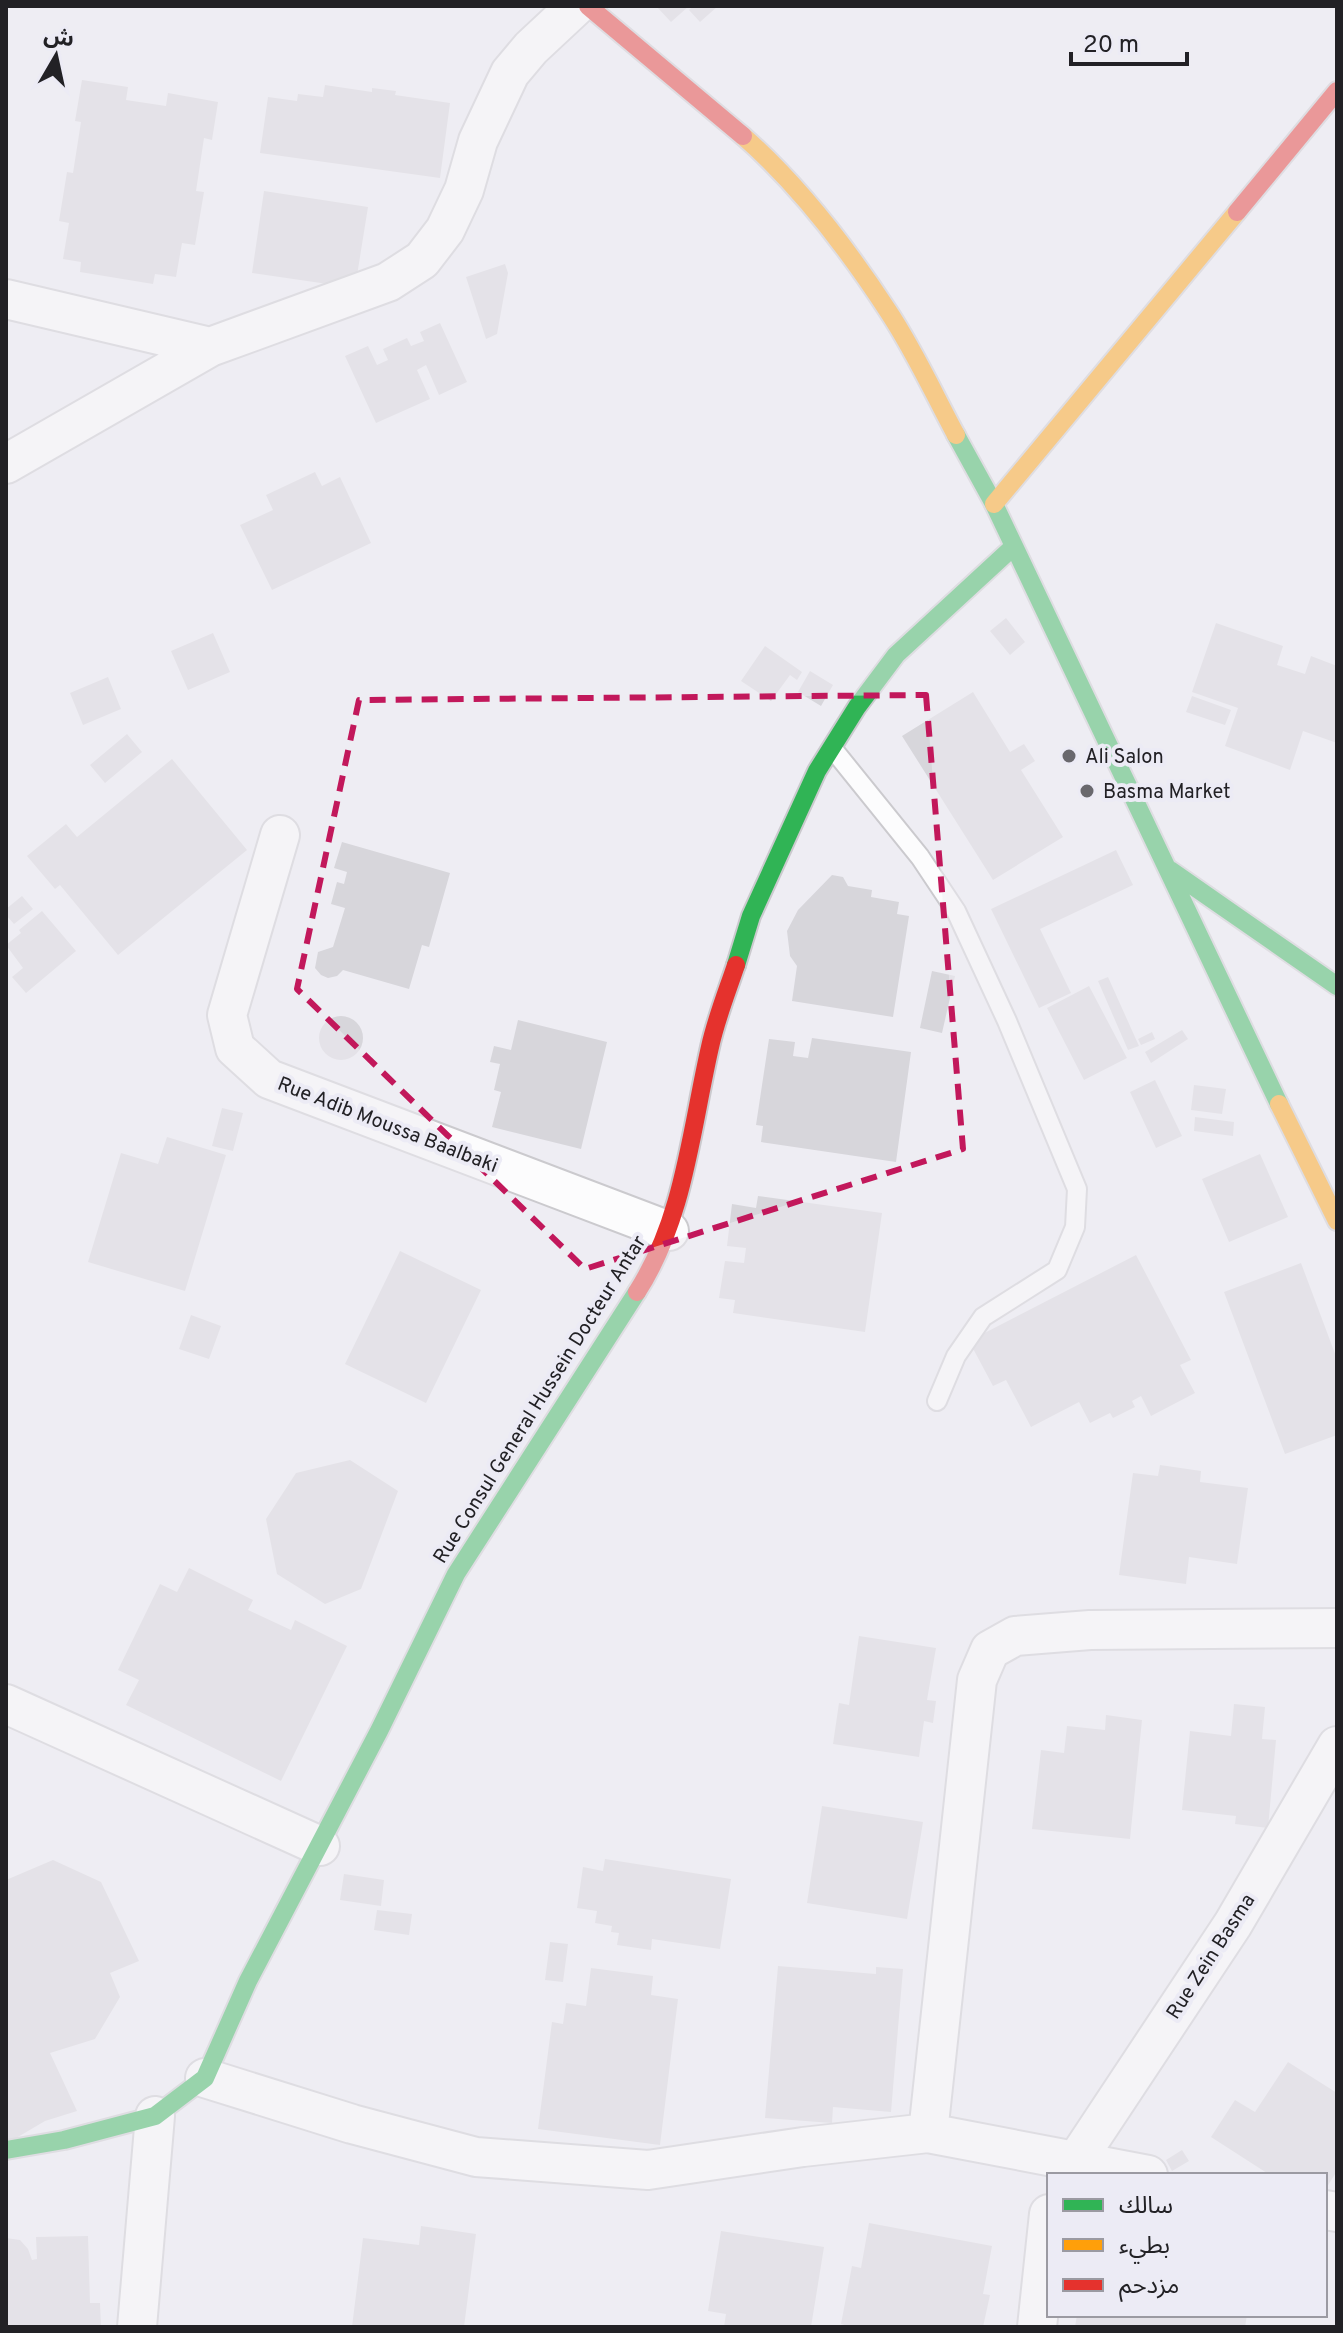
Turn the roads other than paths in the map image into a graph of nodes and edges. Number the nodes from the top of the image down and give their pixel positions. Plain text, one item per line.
1 (576, 6) edge
2 (588, 6) edge
3 (1337, 91) edge
4 (6, 299) edge
5 (210, 347) junction
6 (6, 464) edge
7 (994, 504) junction
8 (1013, 547) junction
9 (832, 748) junction
10 (280, 835) dead end
11 (1170, 870) junction
12 (1337, 986) edge
13 (1337, 1221) edge
14 (669, 1231) junction
15 (937, 1401) dead end
16 (1337, 1628) edge
17 (6, 1704) edge
18 (1337, 1746) edge
19 (320, 1846) junction
20 (205, 2078) junction
21 (155, 2116) junction
22 (928, 2133) junction
23 (6, 2150) edge
24 (1061, 2165) edge
25 (1131, 2173) edge
26 (1047, 2233) edge
27 (137, 2327) edge
28 (1037, 2327) edge

1 - 5 street
2 - 7 street
3 - 7 street
4 - 5 street
5 - 6 street
7 - 8 street
8 - 9 street, Rue Consul General Hussein Docteur Antar
8 - 11 street
9 - 14 street, Rue Consul General Hussein Docteur Antar
9 - 15 lane
10 - 14 street, Rue Adib Moussa Baalbaki
11 - 12 street
11 - 13 street
14 - 19 street, Rue Consul General Hussein Docteur Antar
16 - 22 street
17 - 19 street
18 - 24 street, Rue Zein Basma
19 - 20 street, Rue Consul General Hussein Docteur Antar
20 - 21 street
20 - 22 street
21 - 23 street
21 - 27 street
22 - 24 street
24 - 25 street
26 - 28 street

